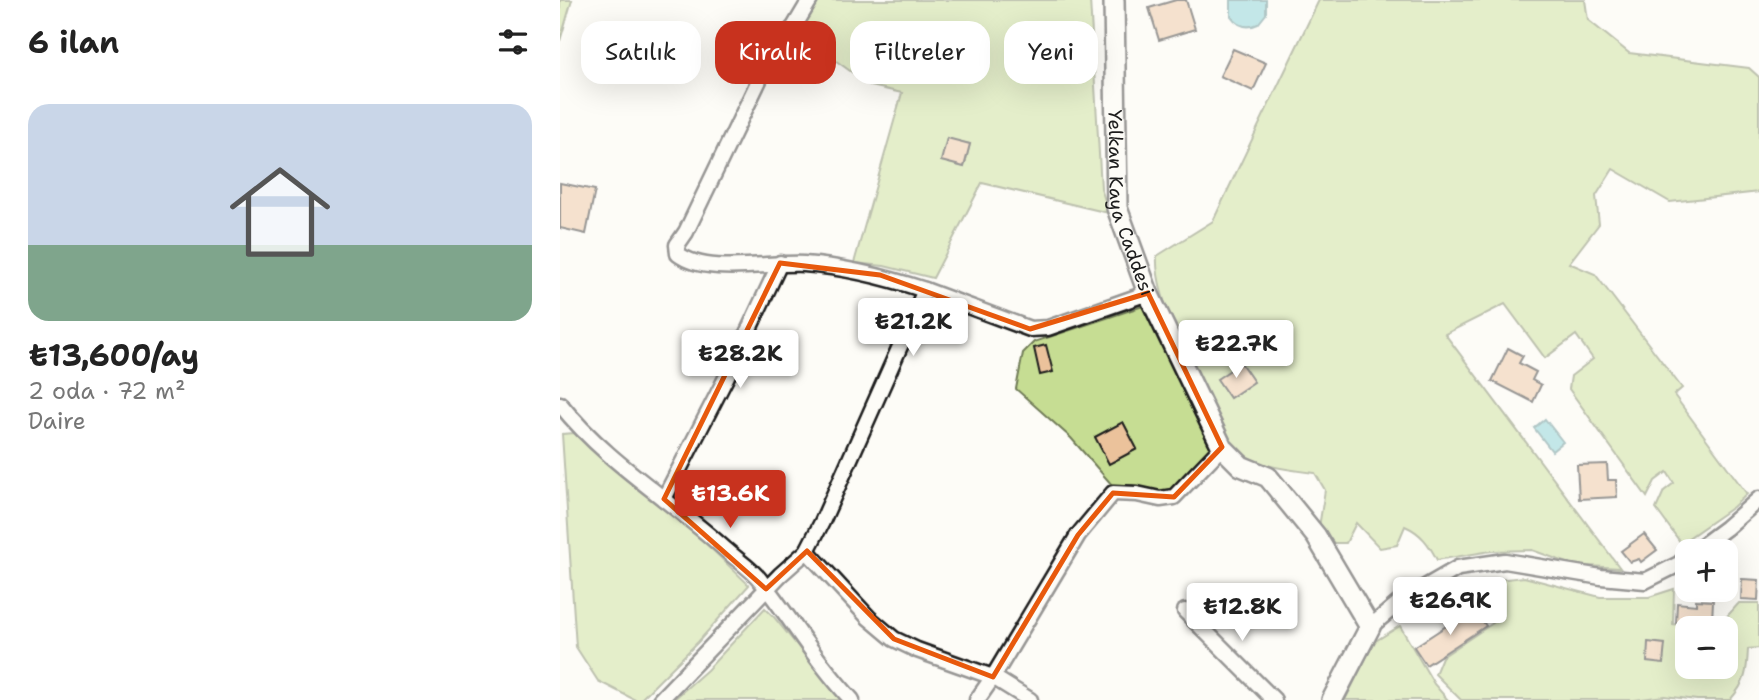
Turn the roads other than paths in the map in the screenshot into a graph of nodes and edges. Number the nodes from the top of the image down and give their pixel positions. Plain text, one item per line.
1 (810, 0) edge
2 (1114, 0) edge
3 (780, 263) junction
4 (925, 290) junction
5 (1148, 293) junction
6 (560, 404) edge
7 (1222, 447) junction
8 (664, 499) junction
9 (1759, 499) edge
10 (1712, 539) edge
11 (807, 551) junction
12 (1675, 566) edge
13 (766, 589) junction
14 (1185, 611) dead end
15 (1370, 627) junction
16 (993, 677) junction
17 (660, 700) edge
18 (852, 700) edge
19 (977, 700) edge
20 (1030, 700) edge
21 (1273, 700) edge
22 (1332, 700) edge

1 - 3 street
2 - 5 street, Yelkan Kaya Caddesi
3 - 4 street
3 - 8 street
4 - 5 street
4 - 11 street
5 - 7 street, Yelkan Kaya Caddesi
6 - 8 street
7 - 15 street, Yelkan Kaya Caddesi
7 - 16 street
8 - 13 street
9 - 10 street
11 - 13 street
11 - 16 street
12 - 15 street
13 - 17 street
13 - 18 street
14 - 21 street
15 - 22 street
16 - 19 street
16 - 20 street

